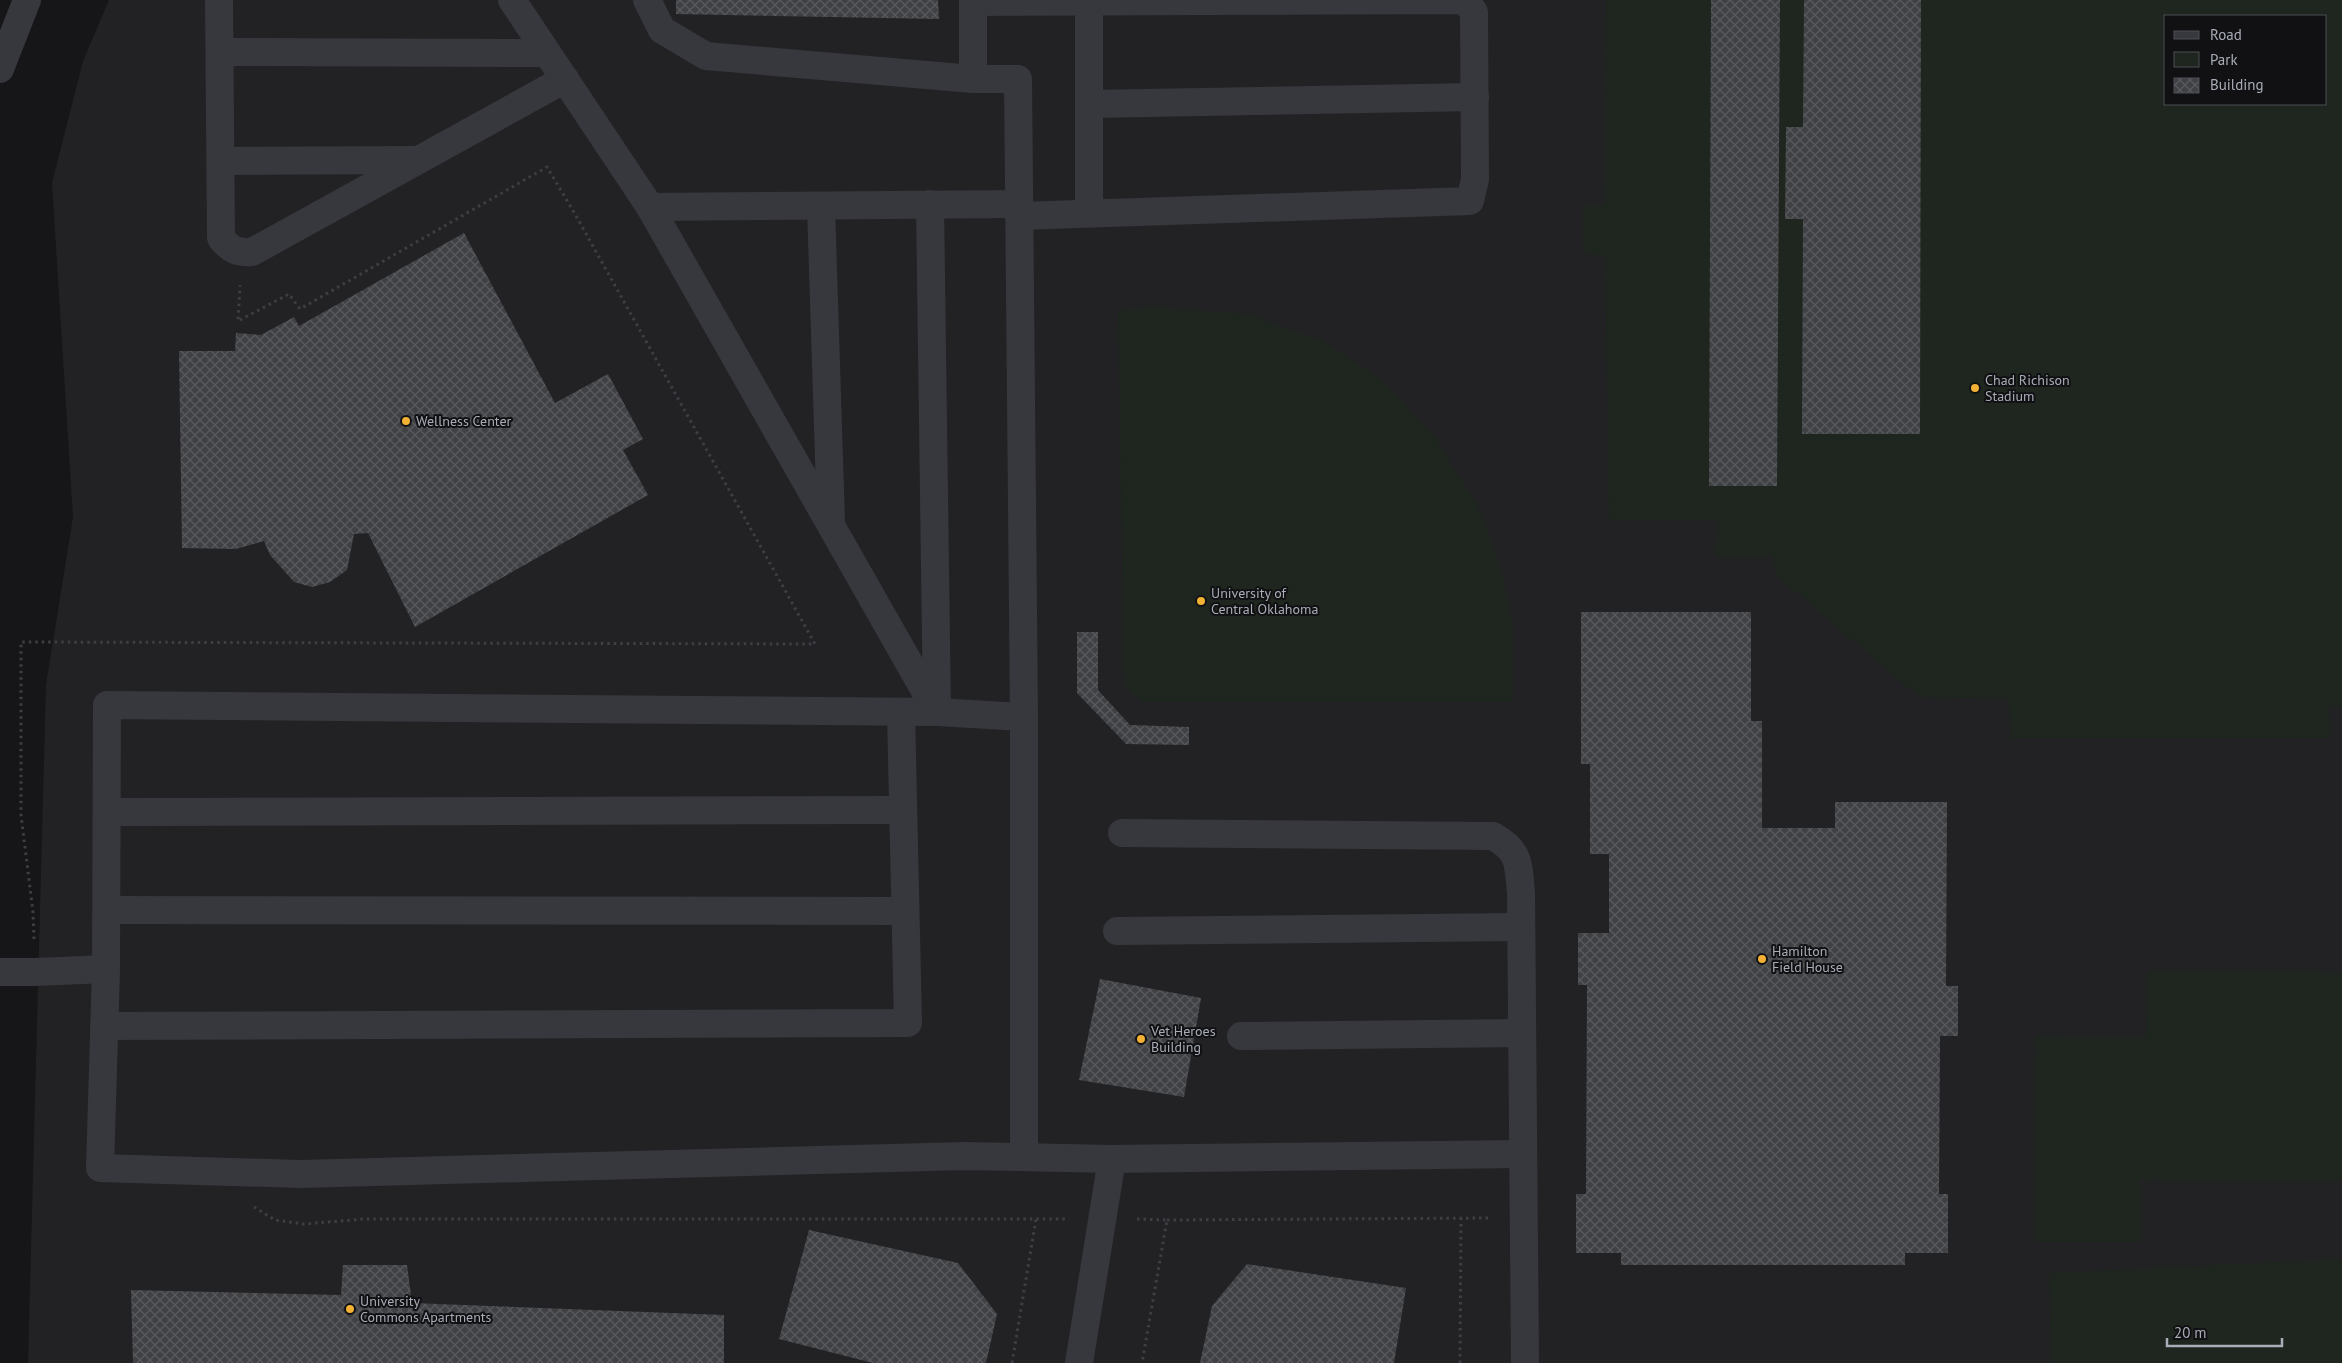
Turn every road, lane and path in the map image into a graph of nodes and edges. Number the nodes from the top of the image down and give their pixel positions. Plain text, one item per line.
1 (27, 0) edge
2 (219, 0) edge
3 (512, 0) edge
4 (647, 0) edge
5 (973, 1) edge
6 (1089, 1) junction
7 (220, 52) junction
8 (547, 52) junction
9 (0, 69) edge
10 (565, 79) junction
11 (973, 79) junction
12 (1475, 96) junction
13 (1089, 104) junction
14 (419, 160) junction
15 (221, 161) junction
16 (930, 204) junction
17 (821, 206) junction
18 (650, 207) junction
19 (1019, 210) junction
20 (1089, 213) junction
21 (240, 277) dead end
22 (831, 526) junction
23 (901, 712) junction
24 (936, 712) junction
25 (1024, 717) junction
26 (903, 810) junction
27 (107, 812) junction
28 (1122, 833) dead end
29 (107, 910) junction
30 (905, 911) junction
31 (1521, 927) junction
32 (1117, 931) dead end
33 (106, 969) junction
34 (0, 972) edge
35 (35, 972) junction
36 (104, 1026) junction
37 (1522, 1033) junction
38 (1241, 1036) dead end
39 (1523, 1154) junction
40 (1024, 1157) junction
41 (1112, 1160) junction
42 (251, 1206) dead end
43 (1461, 1218) junction
44 (1523, 1218) junction
45 (1167, 1220) dead end
46 (1012, 1363) edge
47 (1079, 1363) edge
48 (1460, 1363) edge
49 (1525, 1363) edge

1 - 9 street
2 - 7 street
3 - 8 street
4 - 11 street
5 - 6 street
5 - 11 street
6 - 12 street
6 - 13 street
7 - 8 street
7 - 15 street
8 - 10 street
10 - 14 street
10 - 18 street
11 - 19 street
12 - 13 street
12 - 20 street
13 - 20 street
14 - 15 street
14 - 15 street
16 - 17 street
16 - 19 street
16 - 24 street
17 - 18 street
17 - 22 street
18 - 22 street
19 - 20 street
19 - 25 street
21 - 35 path
22 - 24 street
23 - 24 street
23 - 26 street
23 - 27 street
24 - 25 street
25 - 40 street
26 - 27 street
26 - 30 street
27 - 29 street
28 - 31 street
29 - 30 street
29 - 33 street
30 - 36 street
31 - 32 street
31 - 37 street
33 - 35 street
33 - 36 street
34 - 35 street
36 - 40 street
37 - 38 street
37 - 39 street
39 - 41 street
39 - 44 street
40 - 41 street
41 - 47 street
42 - 46 path
43 - 44 path
43 - 45 path
43 - 48 path
44 - 49 street

